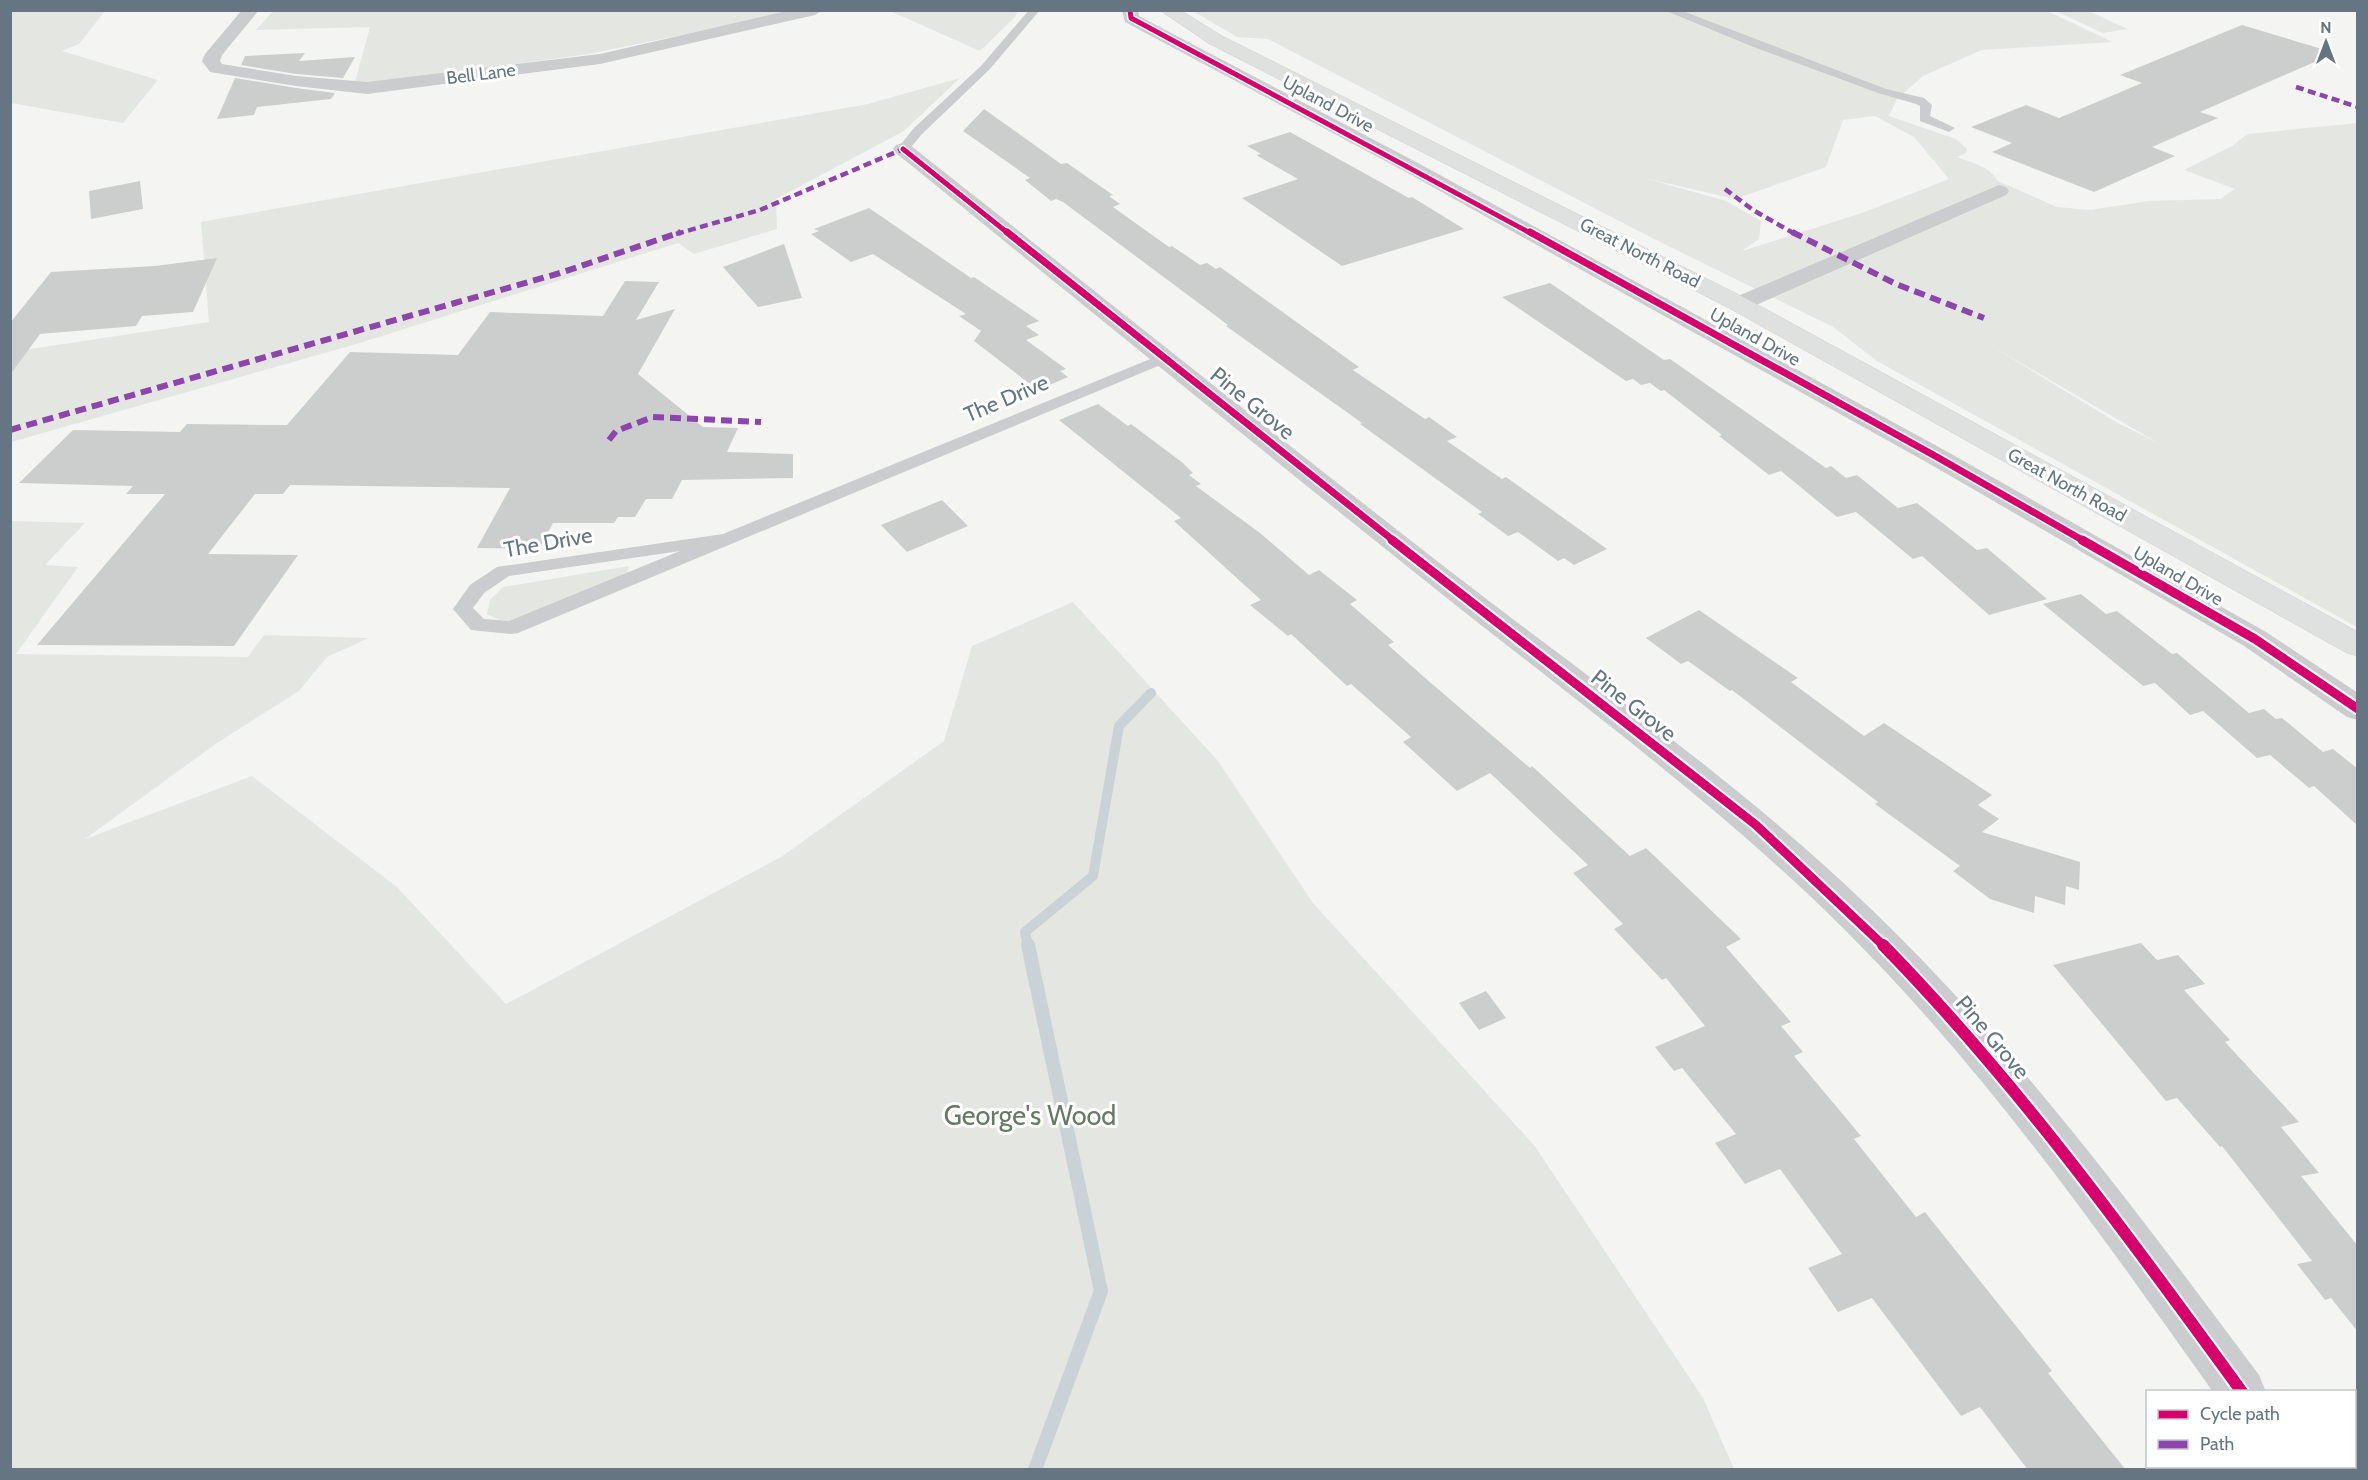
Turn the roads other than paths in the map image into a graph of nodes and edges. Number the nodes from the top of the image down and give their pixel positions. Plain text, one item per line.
1 (250, 10) edge
2 (815, 10) edge
3 (1035, 10) edge
4 (1130, 10) edge
5 (1168, 10) edge
6 (1669, 10) edge
7 (1949, 128) dead end
8 (903, 149) joint
9 (1999, 191) dead end
10 (1739, 304) junction
11 (1165, 358) junction
12 (732, 538) junction
13 (2358, 646) edge
14 (2358, 709) edge
15 (2241, 1390) edge

1 - 2 street, Bell Lane
3 - 8 lane
4 - 14 street, Upland Drive
5 - 10 main road, Great North Road
6 - 7 lane
8 - 11 street, Pine Grove
9 - 10 street
10 - 13 main road, Great North Road
11 - 12 lane, The Drive
11 - 15 street, Pine Grove
12 - 12 lane, The Drive

